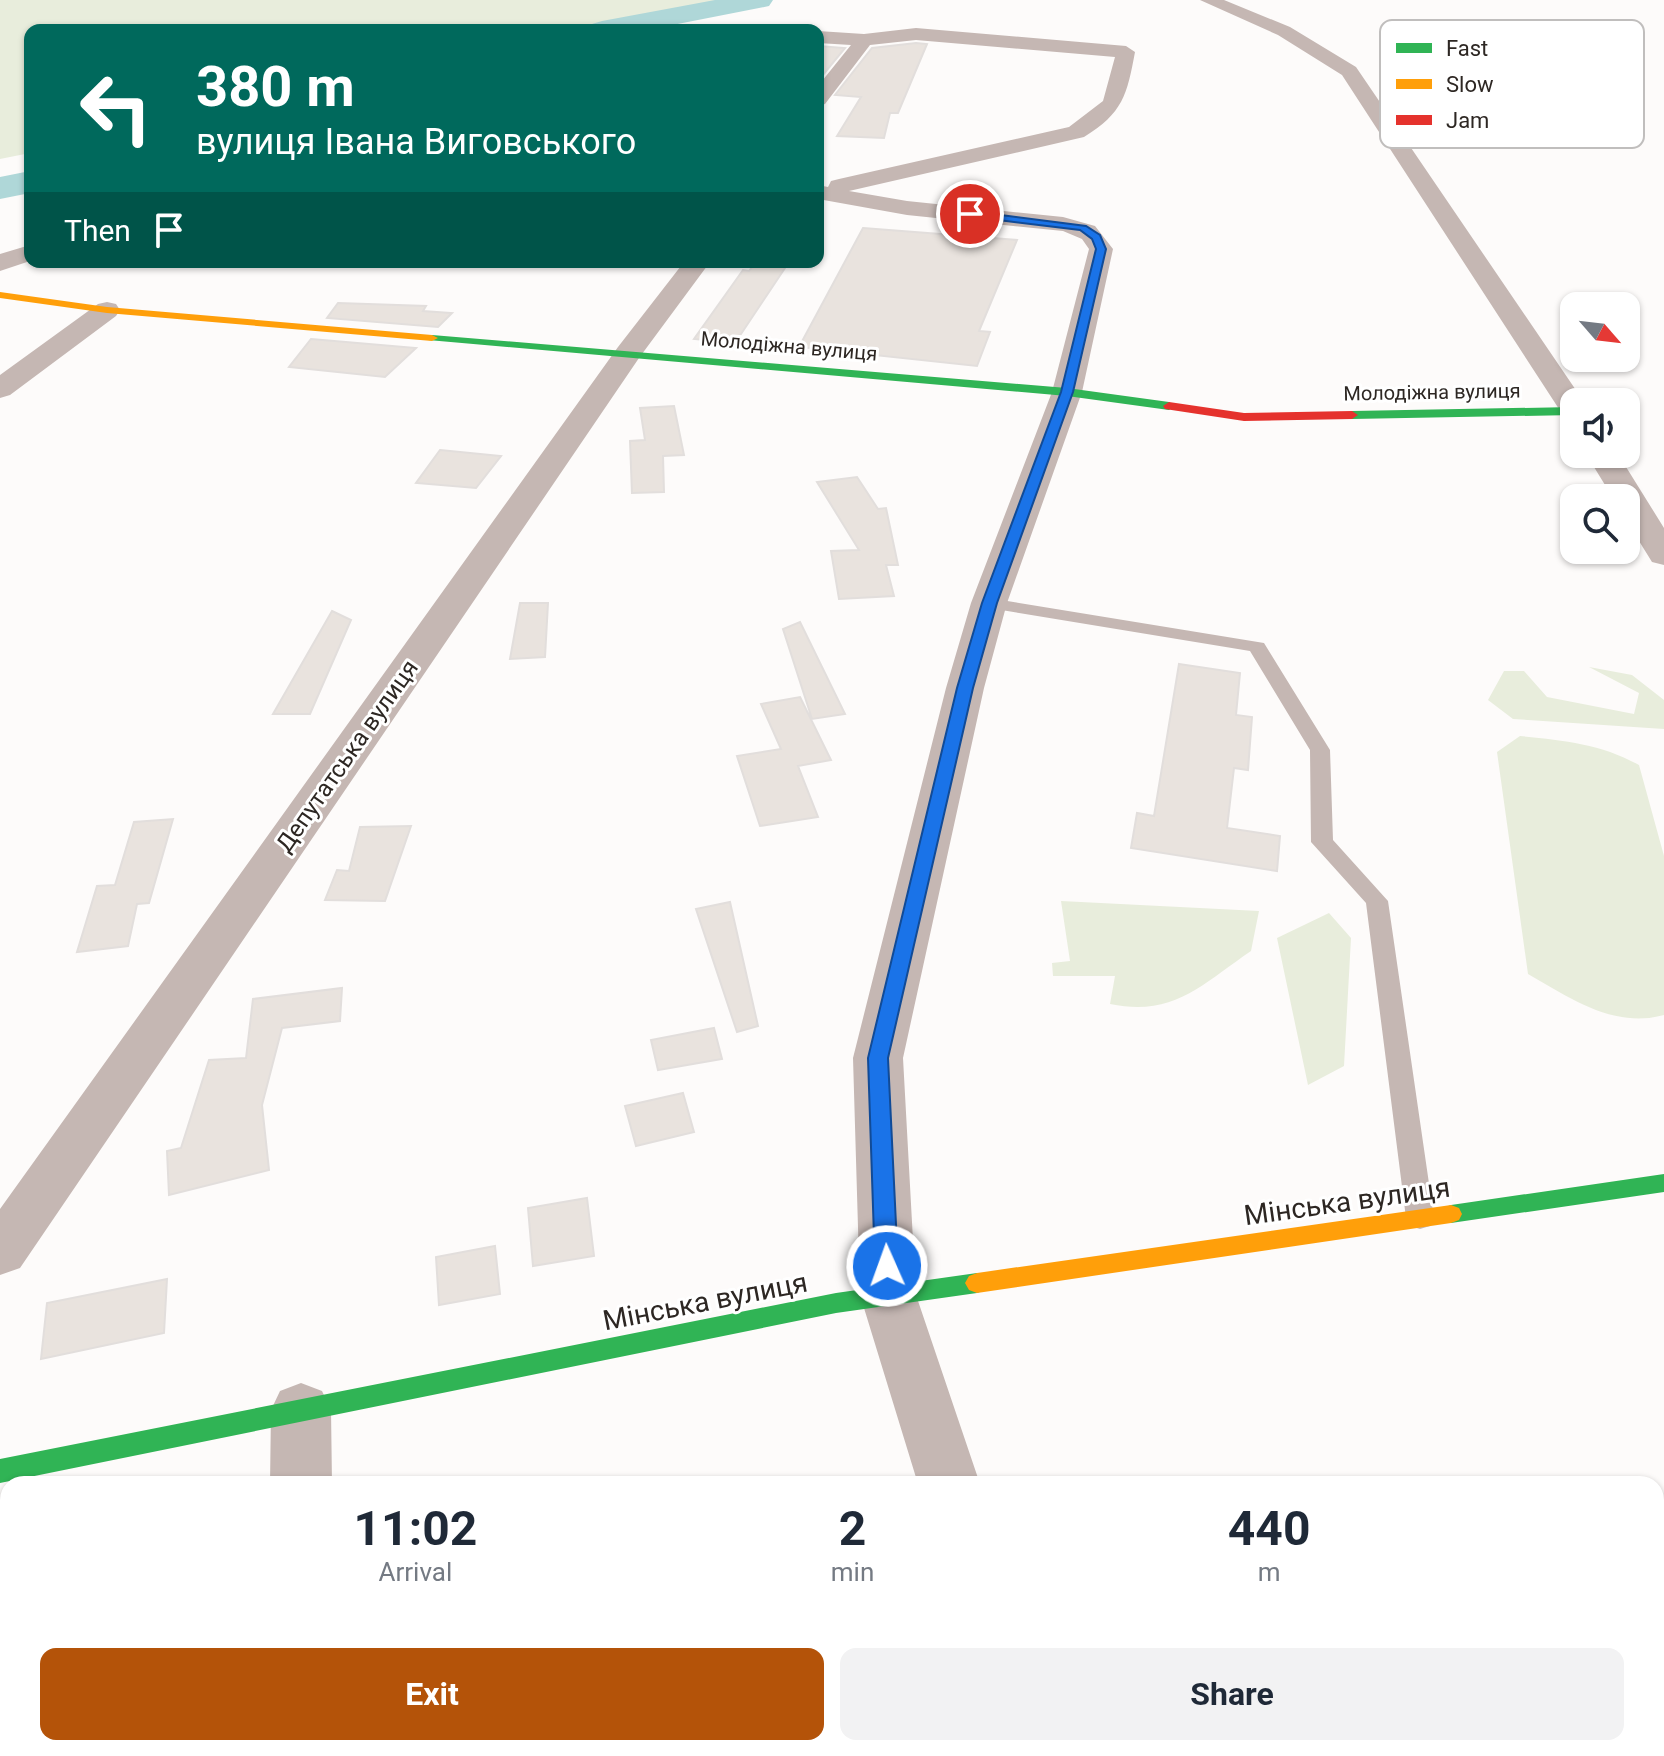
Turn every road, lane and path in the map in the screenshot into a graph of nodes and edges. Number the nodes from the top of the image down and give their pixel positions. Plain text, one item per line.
1 (1209, 0) edge
2 (824, 37) edge
3 (864, 40) junction
4 (824, 92) edge
5 (1380, 118) edge
6 (1400, 148) edge
7 (824, 190) edge
8 (824, 192) edge
9 (24, 254) edge
10 (0, 263) edge
11 (692, 268) edge
12 (0, 295) edge
13 (107, 310) junction
14 (628, 353) junction
15 (0, 389) edge
16 (1560, 389) edge
17 (1067, 392) junction
18 (1560, 410) edge
19 (1611, 468) edge
20 (1664, 555) edge
21 (989, 603) junction
22 (1664, 1183) edge
23 (1420, 1218) junction
24 (0, 1252) edge
25 (888, 1295) junction
26 (301, 1410) junction
27 (0, 1471) edge
28 (301, 1476) edge
29 (946, 1476) edge

1 - 5 street
2 - 3 street
3 - 4 street
3 - 7 street
6 - 16 street
8 - 17 street
9 - 10 street
11 - 14 street, Депутатська вулиця
12 - 13 street, Молодіжна вулиця
13 - 14 street, Молодіжна вулиця
13 - 15 street
14 - 17 street, Молодіжна вулиця
14 - 24 street, Депутатська вулиця
17 - 18 street, Молодіжна вулиця
17 - 21 street
19 - 20 street
21 - 23 lane
21 - 25 street
22 - 23 street, Мінська вулиця
23 - 25 street, Мінська вулиця
25 - 26 street, Мінська вулиця
25 - 29 street
26 - 27 street, Мінська вулиця
26 - 28 street

